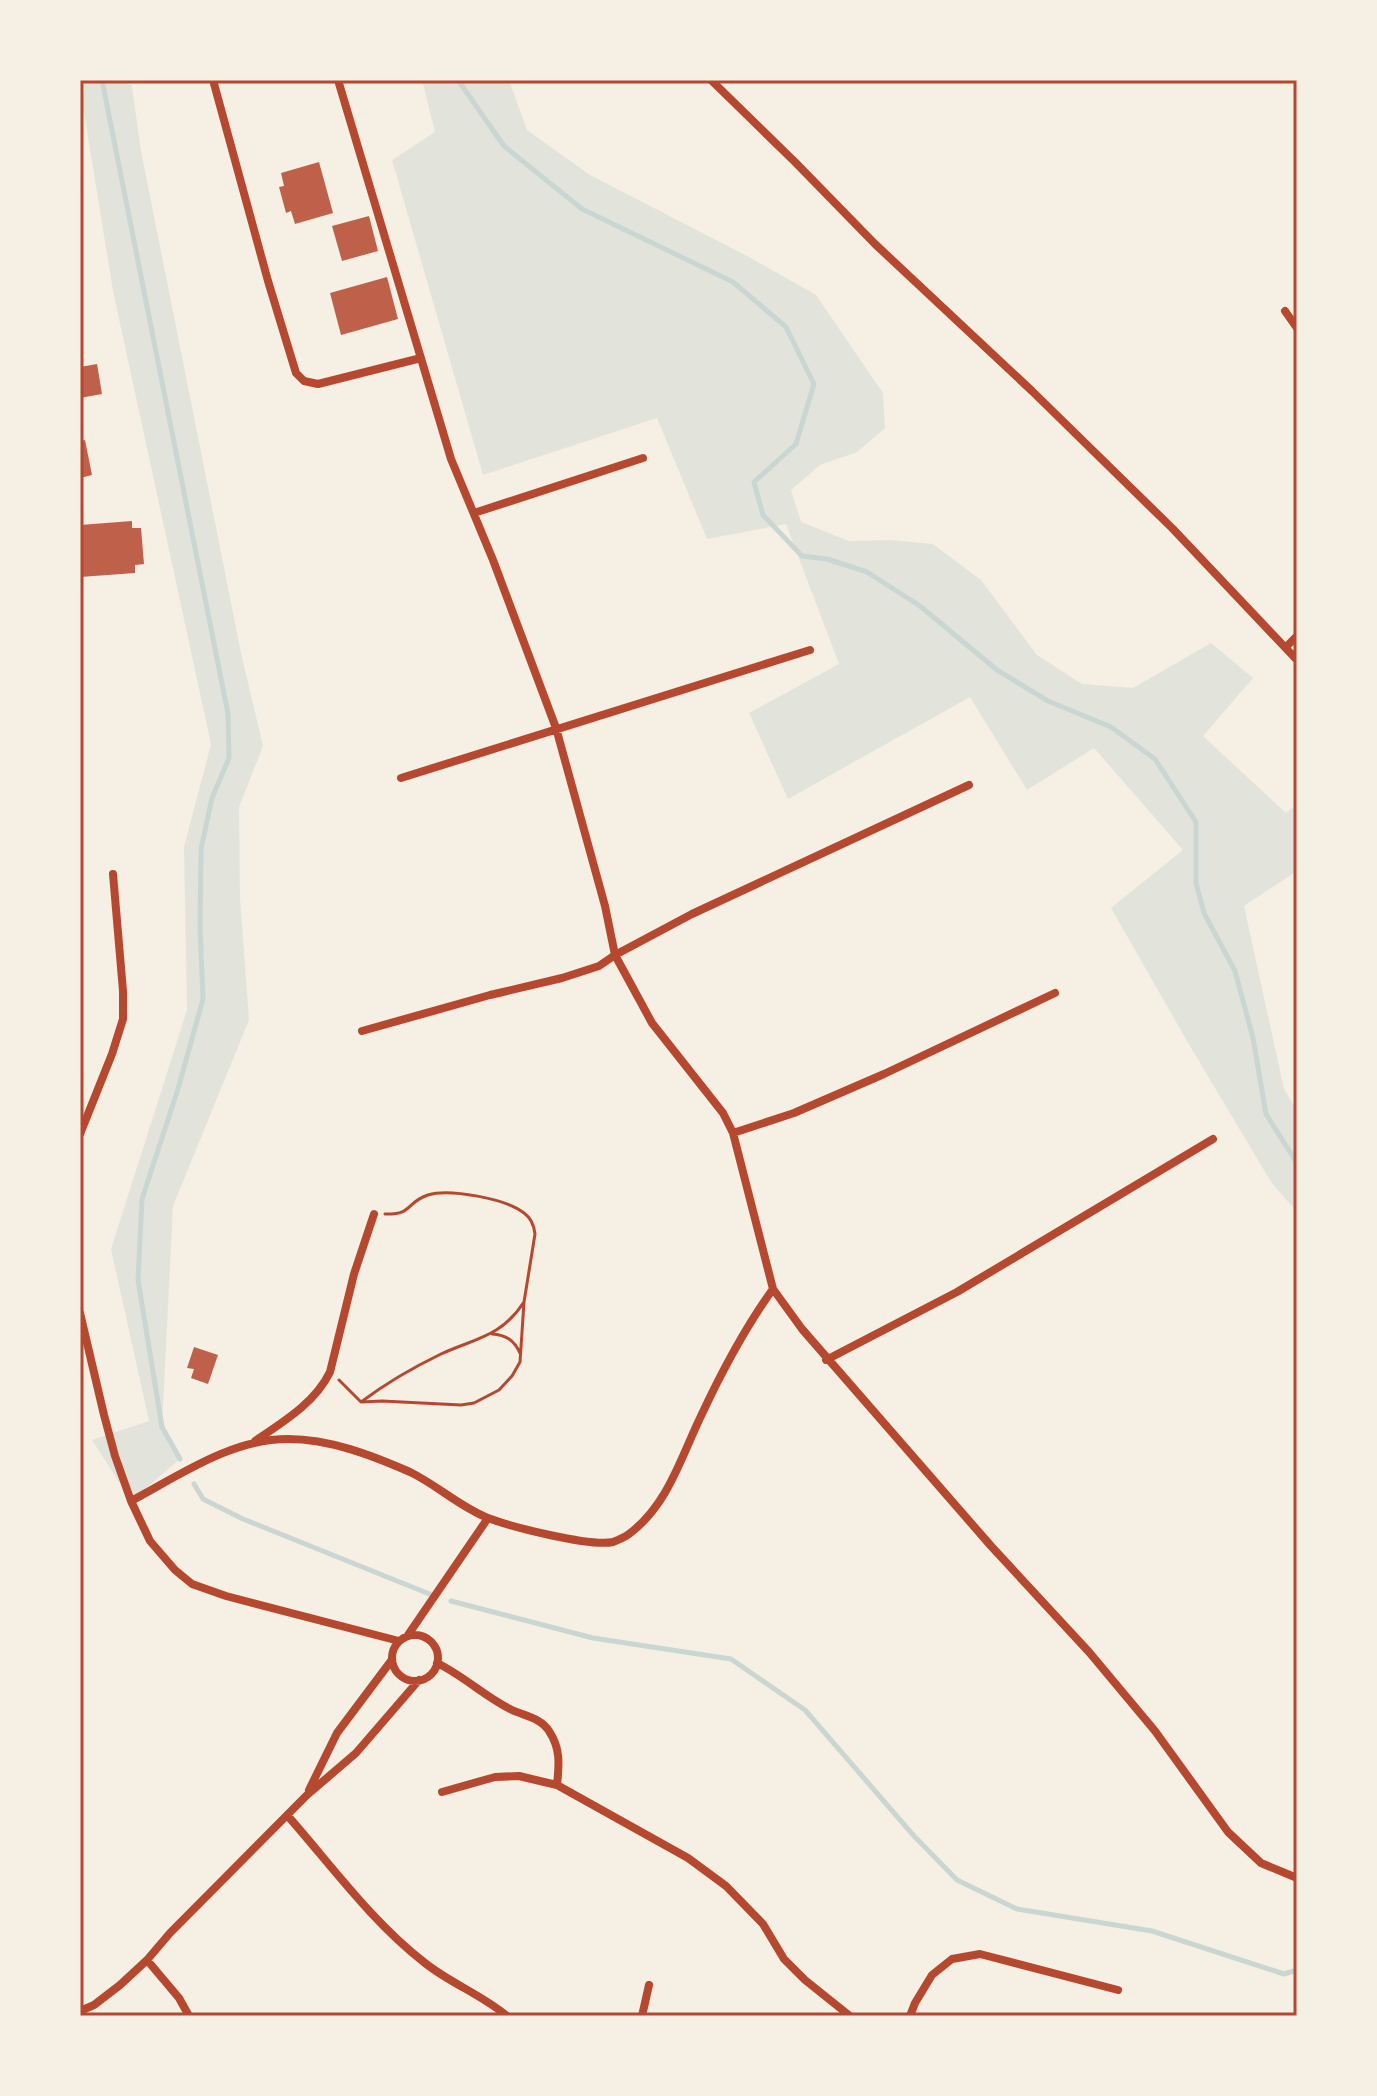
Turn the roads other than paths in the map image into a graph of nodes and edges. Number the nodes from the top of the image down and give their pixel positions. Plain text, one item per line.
1 (213, 80) edge
2 (338, 80) edge
3 (711, 80) edge
4 (1285, 311) dead end
5 (1297, 328) edge
6 (421, 358) junction
7 (643, 458) dead end
8 (474, 513) junction
9 (1297, 636) edge
10 (1286, 647) junction
11 (810, 650) dead end
12 (1297, 660) edge
13 (556, 728) junction
14 (401, 778) dead end
15 (969, 785) dead end
16 (113, 874) dead end
17 (615, 955) junction
18 (1055, 993) dead end
19 (362, 1031) dead end
20 (733, 1133) junction
21 (80, 1134) edge
22 (1213, 1139) dead end
23 (374, 1214) road end
24 (773, 1289) junction
25 (80, 1313) edge
26 (826, 1360) junction
27 (254, 1441) junction
28 (131, 1501) junction
29 (488, 1518) junction
30 (408, 1635) junction
31 (399, 1641) junction
32 (391, 1661) junction
33 (437, 1663) junction
34 (419, 1680) junction
35 (557, 1785) junction
36 (442, 1792) dead end
37 (307, 1795) junction
38 (287, 1815) junction
39 (1297, 1878) edge
40 (147, 1960) junction
41 (649, 1985) dead end
42 (1118, 1990) dead end
43 (80, 2011) edge
44 (189, 2016) edge
45 (507, 2016) edge
46 (642, 2016) edge
47 (850, 2016) edge
48 (910, 2016) edge

1 - 6 street
2 - 6 street
3 - 10 street
4 - 5 street
6 - 8 street
7 - 8 street
8 - 13 street
9 - 10 street
10 - 12 street
11 - 13 street
13 - 14 street
13 - 17 street
15 - 17 street
16 - 21 street
17 - 19 street
17 - 20 street
18 - 20 street
20 - 24 street
22 - 26 street
23 - 27 street
24 - 26 street
24 - 29 street
25 - 28 street
26 - 39 street
27 - 28 street
27 - 29 street
28 - 31 street
29 - 30 street
30 - 31 street
30 - 33 street
31 - 32 street
32 - 34 street
32 - 37 street
33 - 34 street
33 - 35 street
34 - 37 street
35 - 36 street
35 - 47 street
37 - 38 street
38 - 40 street
38 - 45 street
40 - 43 street
40 - 44 street
41 - 46 street
42 - 48 street

